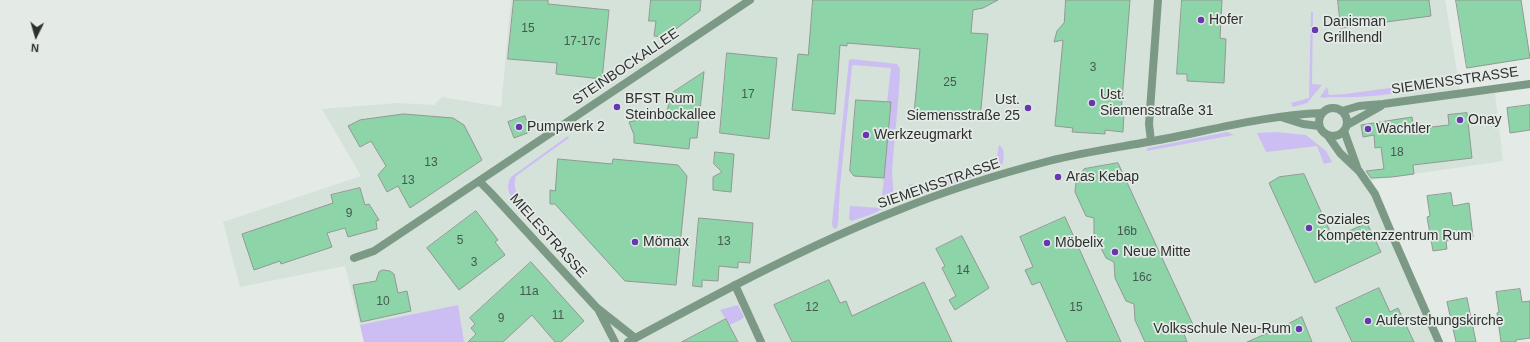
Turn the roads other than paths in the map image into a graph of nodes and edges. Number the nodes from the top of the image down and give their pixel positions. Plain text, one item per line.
1 (750, 0) edge
2 (1158, 0) edge
3 (1530, 84) edge
4 (1383, 104) junction
5 (1342, 111) junction
6 (1322, 112) junction
7 (1281, 118) junction
8 (1319, 126) junction
9 (1346, 128) junction
10 (1328, 136) junction
11 (1151, 142) junction
12 (1359, 171) junction
13 (479, 181) junction
14 (354, 258) dead end
15 (735, 286) junction
16 (597, 308) junction
17 (635, 338) junction
18 (615, 342) edge
19 (628, 342) edge
20 (761, 342) edge
21 (1439, 342) edge

1 - 13 street, STEINBOCKALLEE
2 - 11 street
3 - 4 street, SIEMENSSTRASSE
4 - 5 street, SIEMENSSTRASSE
4 - 9 street, SIEMENSSTRASSE
5 - 6 street
5 - 9 street
6 - 7 street, SIEMENSSTRASSE
6 - 8 street
7 - 8 street, SIEMENSSTRASSE
7 - 11 street, SIEMENSSTRASSE
8 - 10 street
9 - 10 street
9 - 12 street
10 - 12 street
11 - 15 street, SIEMENSSTRASSE
12 - 21 street
13 - 14 street, STEINBOCKALLEE
13 - 16 street, MIELESTRASSE
15 - 17 street, SIEMENSSTRASSE
15 - 20 street
16 - 17 street, MIELESTRASSE
16 - 18 street, MIELESTRASSE
17 - 19 street, SIEMENSSTRASSE

